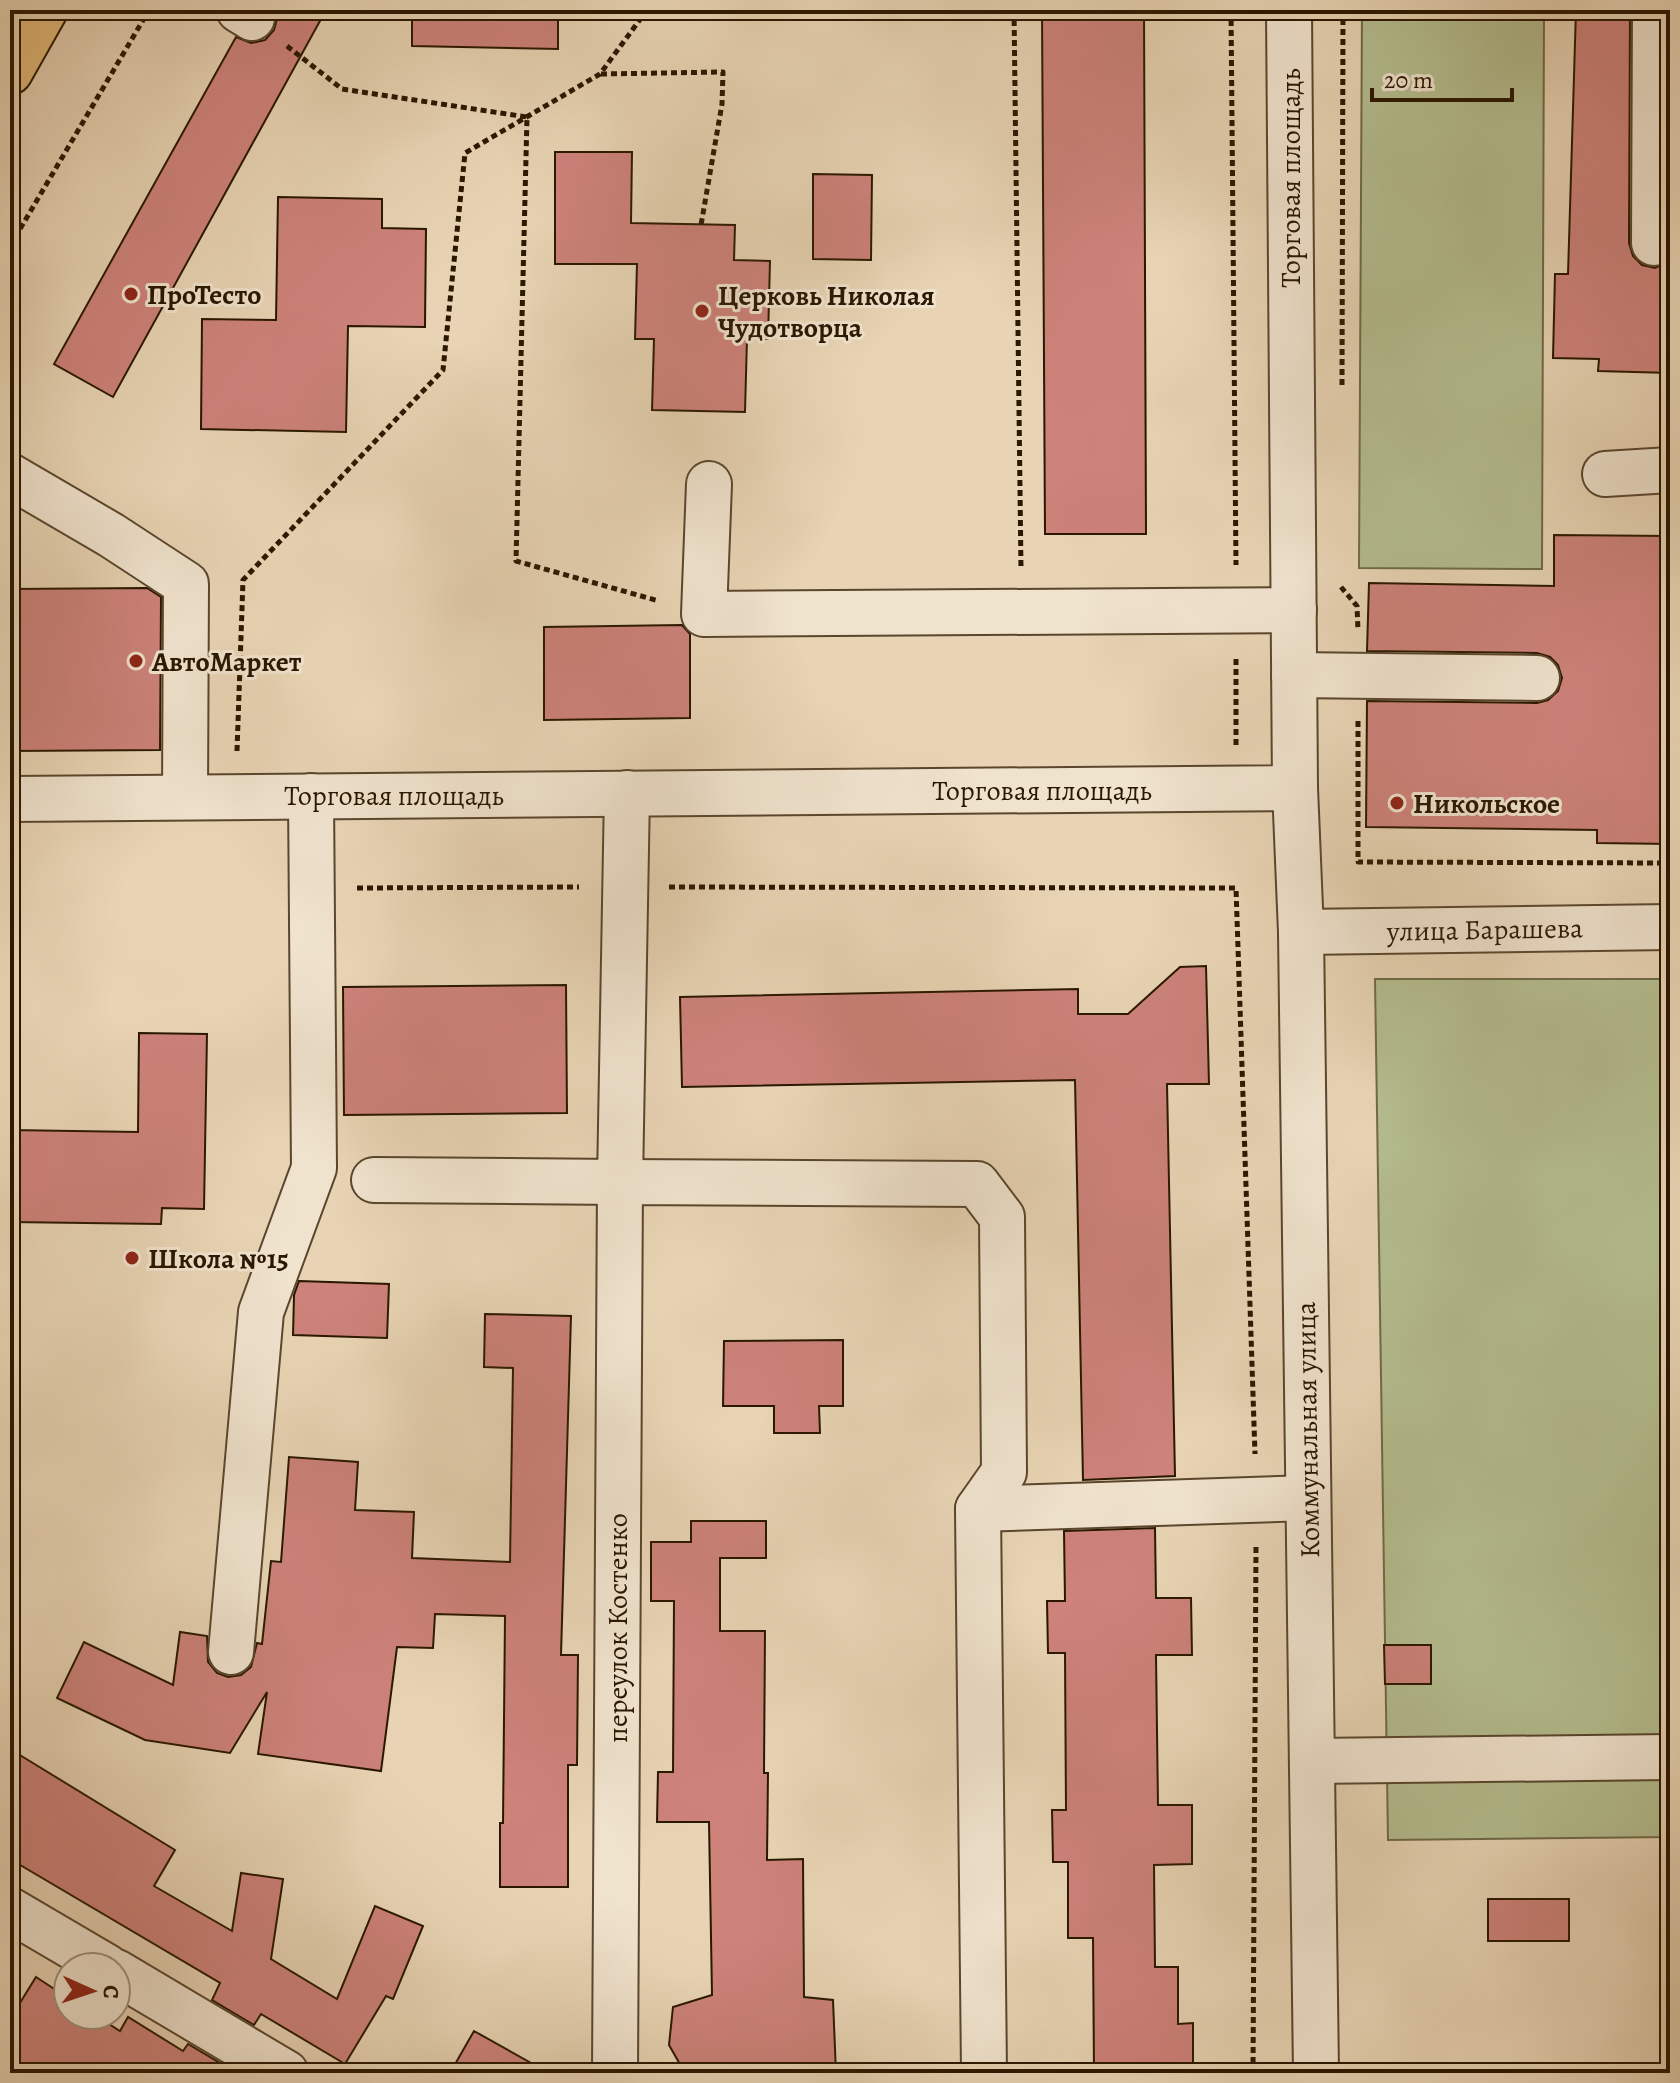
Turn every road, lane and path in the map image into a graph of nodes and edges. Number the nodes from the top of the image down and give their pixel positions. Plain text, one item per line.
1 (45, 10) edge
2 (149, 10) edge
3 (647, 10) edge
4 (1014, 10) edge
5 (1231, 10) edge
6 (1289, 10) edge
7 (1343, 10) edge
8 (1655, 10) edge
9 (246, 14) edge
10 (10, 72) edge
11 (600, 74) junction
12 (527, 117) junction
13 (701, 225) dead end
14 (1654, 243) dead end
15 (10, 246) edge
16 (1342, 389) dead end
17 (1670, 470) edge
18 (1605, 474) dead end
19 (10, 476) edge
20 (709, 484) dead end
21 (1341, 574) dead end
22 (1294, 610) junction
23 (1236, 611) junction
24 (1021, 612) junction
25 (704, 614) junction
26 (1294, 675) junction
27 (1358, 676) junction
28 (1537, 678) dead end
29 (1236, 745) dead end
30 (1295, 788) junction
31 (627, 793) junction
32 (311, 796) junction
33 (185, 797) junction
34 (236, 797) junction
35 (10, 799) edge
36 (1670, 863) edge
37 (1670, 927) edge
38 (1301, 932) junction
39 (374, 1180) dead end
40 (620, 1182) junction
41 (1308, 1498) junction
42 (978, 1509) junction
43 (231, 1652) dead end
44 (1670, 1757) edge
45 (1312, 1761) junction
46 (10, 1910) edge
47 (80, 1951) edge
48 (132, 1982) edge
49 (286, 2073) edge
50 (615, 2073) edge
51 (984, 2073) edge
52 (1316, 2073) edge

1 - 10 main road
2 - 15 path
3 - 11 path
4 - 24 path
5 - 23 path
6 - 22 street, Торговая площадь
7 - 16 path
8 - 14 street
9 - 12 path
11 - 12 path
11 - 13 path
12 - 25 path
12 - 34 path
17 - 18 street
19 - 33 street
20 - 25 street
21 - 27 path
22 - 23 street
22 - 26 street, Торговая площадь
23 - 24 street
23 - 29 path
24 - 25 street
26 - 27 street
26 - 30 street, Торговая площадь
27 - 28 street
27 - 36 path
30 - 31 street, Торговая площадь
30 - 38 street, Коммунальная улица
31 - 32 street, Торговая площадь
31 - 40 street, переулок Костенко
32 - 34 street, Торговая площадь
32 - 43 street
33 - 34 street, Торговая площадь
33 - 35 street, Торговая площадь
37 - 38 street, улица Барашева
38 - 41 street, Коммунальная улица
39 - 40 street
40 - 42 street
40 - 50 street, переулок Костенко
41 - 42 street
41 - 45 street, Коммунальная улица
42 - 51 street
44 - 45 street
45 - 52 street, Коммунальная улица
46 - 47 street
48 - 49 street

